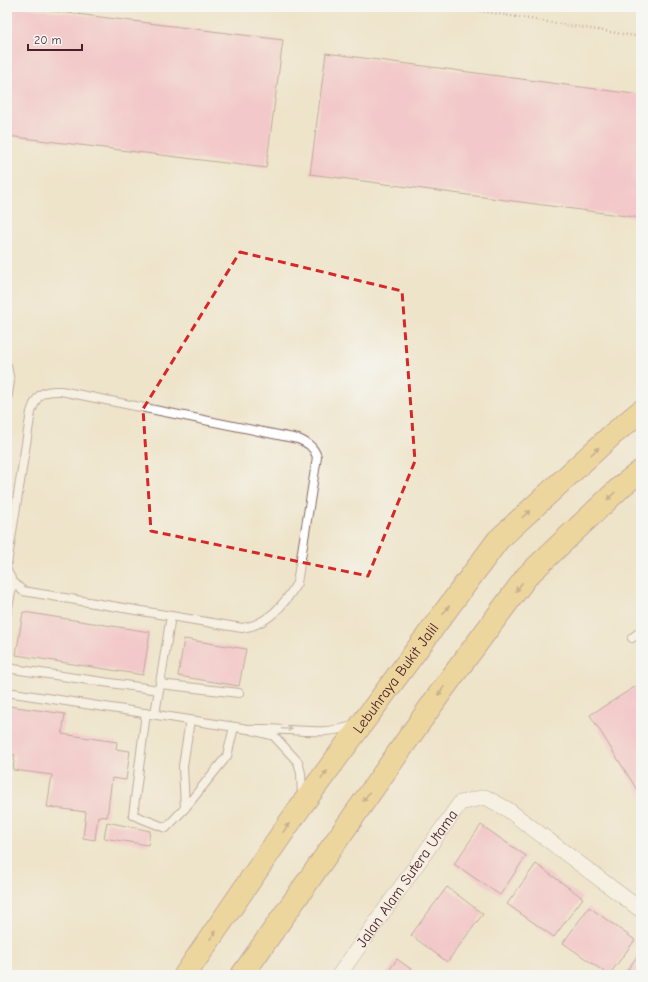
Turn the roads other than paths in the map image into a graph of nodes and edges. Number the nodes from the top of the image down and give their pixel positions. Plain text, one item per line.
1 (7, 366) edge
2 (7, 400) edge
3 (640, 407) edge
4 (641, 470) edge
5 (7, 564) edge
6 (7, 571) edge
7 (13, 582) junction
8 (7, 612) edge
9 (171, 616) junction
10 (641, 631) edge
11 (632, 638) dead end
12 (7, 665) edge
13 (160, 687) junction
14 (7, 692) edge
15 (239, 693) dead end
16 (146, 713) junction
17 (155, 714) junction
18 (190, 720) junction
19 (364, 721) junction
20 (234, 727) junction
21 (248, 729) junction
22 (301, 806) junction
23 (185, 808) junction
24 (641, 910) edge
25 (185, 975) edge
26 (242, 975) edge
27 (339, 975) edge

1 - 2 lane
19 -> 3 highway, Lebuhraya Bukit Jalil
4 -> 26 highway
5 - 9 lane
6 - 7 lane
7 - 8 lane
7 - 9 lane
9 - 13 lane
10 - 11 lane
12 - 13 lane
13 - 15 lane
13 - 17 lane
14 - 16 lane
16 - 17 lane
16 - 23 lane
17 - 18 lane
18 - 20 lane
18 - 23 lane
21 -> 19 lane
22 -> 19 highway, Lebuhraya Bukit Jalil
20 - 21 lane
20 - 23 lane
21 - 22 lane
25 -> 22 highway, Lebuhraya Bukit Jalil
24 - 27 street, Jalan Alam Sutera Utama

